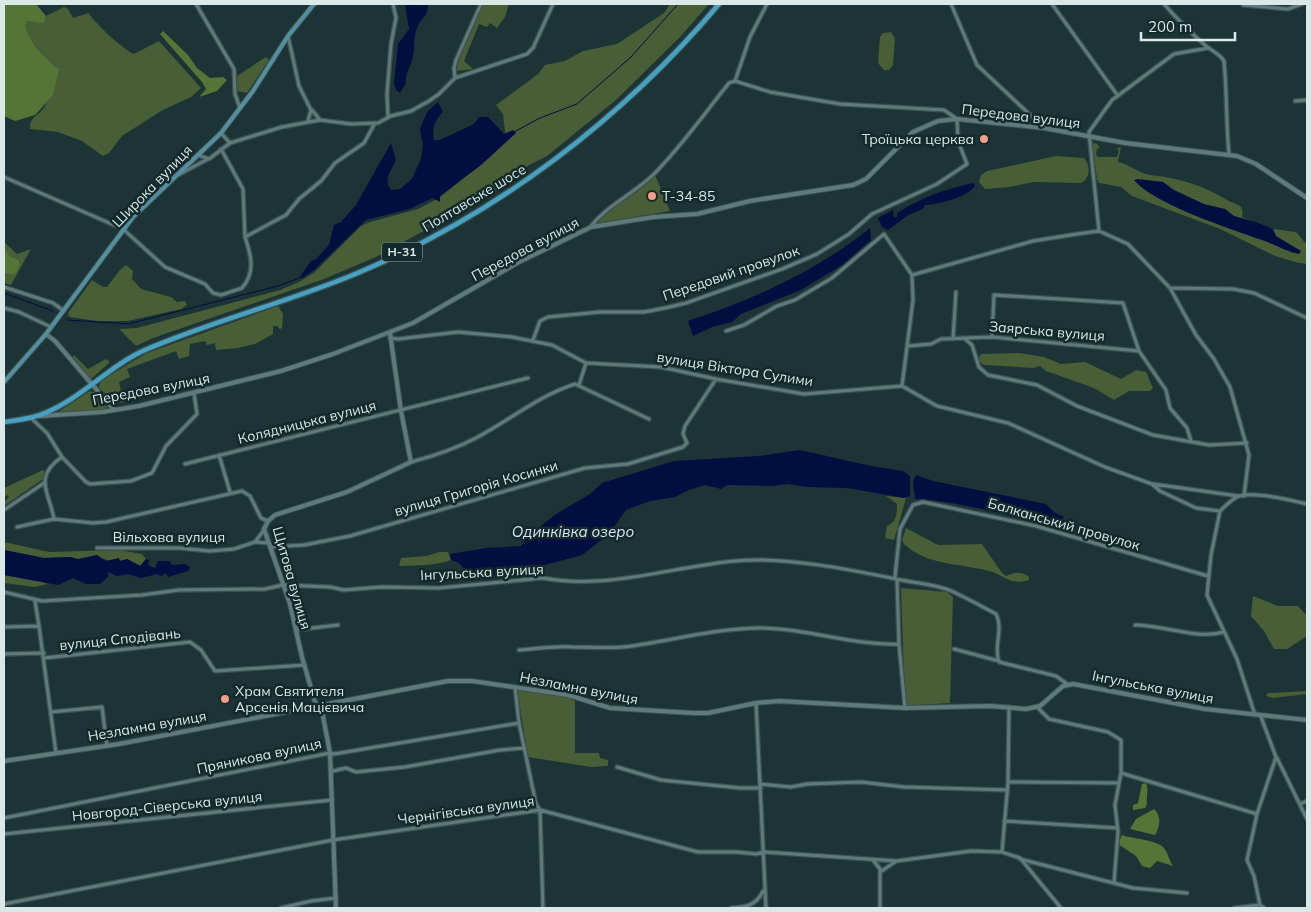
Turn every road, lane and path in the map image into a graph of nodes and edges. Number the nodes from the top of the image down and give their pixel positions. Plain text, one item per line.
1 (196, 4) edge
2 (314, 4) edge
3 (393, 4) edge
4 (481, 4) edge
5 (554, 4) edge
6 (719, 4) edge
7 (767, 4) edge
8 (951, 4) edge
9 (1052, 4) edge
10 (1164, 4) edge
11 (1302, 4) edge
12 (1244, 5) edge
13 (288, 36) junction
14 (1208, 48) junction
15 (455, 78) junction
16 (735, 81) junction
17 (1118, 96) junction
18 (1307, 100) edge
19 (1295, 101) dead end
20 (240, 108) junction
21 (311, 110) junction
22 (388, 117) junction
23 (957, 119) junction
24 (320, 120) junction
25 (308, 121) junction
26 (375, 123) junction
27 (1044, 128) junction
28 (221, 133) junction
29 (1091, 136) junction
30 (230, 143) junction
31 (221, 149) junction
32 (1229, 154) junction
33 (198, 155) junction
34 (209, 159) junction
35 (176, 176) junction
36 (4, 177) edge
37 (1307, 198) edge
38 (591, 227) junction
39 (124, 229) junction
40 (1099, 231) junction
41 (245, 237) junction
42 (912, 275) junction
43 (4, 287) edge
44 (1170, 288) junction
45 (956, 292) dead end
46 (4, 308) edge
47 (64, 311) junction
48 (1307, 318) edge
49 (51, 327) junction
50 (726, 331) dead end
51 (46, 334) junction
52 (390, 335) junction
53 (992, 337) junction
54 (953, 338) junction
55 (964, 338) junction
56 (533, 340) junction
57 (908, 346) junction
58 (1139, 351) junction
59 (586, 364) junction
60 (528, 378) dead end
61 (716, 380) junction
62 (4, 382) edge
63 (579, 384) junction
64 (92, 385) junction
65 (902, 386) junction
66 (194, 393) junction
67 (114, 410) junction
68 (400, 411) junction
69 (33, 417) junction
70 (649, 419) dead end
71 (4, 422) edge
72 (1191, 441) junction
73 (1247, 443) junction
74 (220, 455) junction
75 (62, 457) junction
76 (411, 462) junction
77 (185, 464) dead end
78 (44, 483) junction
79 (1152, 484) junction
80 (230, 492) junction
81 (1239, 496) junction
82 (1244, 496) junction
83 (1307, 504) edge
84 (4, 510) edge
85 (1220, 511) junction
86 (54, 518) junction
87 (268, 520) junction
88 (17, 527) dead end
89 (264, 529) junction
90 (255, 542) junction
91 (269, 545) junction
92 (96, 548) dead end
93 (1208, 576) junction
94 (896, 578) junction
95 (283, 585) junction
96 (4, 592) edge
97 (34, 600) junction
98 (338, 625) dead end
99 (1135, 625) dead end
100 (39, 626) junction
101 (4, 627) edge
102 (296, 630) junction
103 (1224, 632) junction
104 (899, 644) junction
105 (954, 649) dead end
106 (519, 650) dead end
107 (44, 653) junction
108 (4, 654) edge
109 (45, 658) junction
110 (999, 662) junction
111 (305, 665) junction
112 (1067, 684) junction
113 (515, 687) junction
114 (756, 703) junction
115 (318, 706) junction
116 (1009, 707) junction
117 (1037, 707) junction
118 (905, 708) junction
119 (52, 712) junction
120 (1255, 716) junction
121 (1261, 716) junction
122 (1307, 720) edge
123 (519, 723) junction
124 (107, 746) junction
125 (524, 748) junction
126 (56, 753) junction
127 (330, 753) junction
128 (1276, 757) junction
129 (4, 761) edge
130 (617, 768) dead end
131 (333, 770) junction
132 (1120, 773) junction
133 (1008, 782) junction
134 (1119, 783) junction
135 (760, 784) junction
136 (761, 788) junction
137 (1007, 790) junction
138 (332, 800) junction
139 (1307, 801) edge
140 (1300, 804) junction
141 (540, 810) junction
142 (1257, 814) junction
143 (4, 818) edge
144 (1307, 820) edge
145 (1004, 821) junction
146 (1116, 828) junction
147 (4, 834) edge
148 (333, 840) junction
149 (764, 852) junction
150 (1002, 852) junction
151 (1020, 858) junction
152 (873, 860) junction
153 (897, 861) junction
154 (879, 872) junction
155 (1114, 883) junction
156 (763, 890) junction
157 (1187, 893) dead end
158 (336, 898) junction
159 (759, 900) junction
160 (765, 903) junction
161 (4, 904) edge
162 (1260, 906) junction
163 (281, 908) edge
164 (336, 908) edge
165 (543, 908) edge
166 (731, 908) edge
167 (766, 908) edge
168 (880, 908) edge
169 (1061, 908) edge
170 (1234, 908) edge
171 (1264, 908) edge

1 - 20 street
2 - 13 main road, Широка вулиця
3 - 22 street
4 - 15 street
5 - 15 street
6 - 64 main road, Полтавське шосе / Н-31
7 - 16 street
8 - 27 street
9 - 17 street
10 - 14 street
11 - 12 street
13 - 20 main road, Широка вулиця
13 - 21 street
14 - 17 street
14 - 32 street
15 - 22 street
16 - 23 street
16 - 38 street
17 - 29 street
18 - 19 street
20 - 28 main road, Широка вулиця
21 - 24 street
21 - 25 street
22 - 26 street
23 - 27 street, Передова вулиця
23 - 38 street, Передова вулиця
23 - 56 street, Передовий провулок
24 - 25 street
24 - 26 street
25 - 30 street
26 - 41 street
27 - 29 street, Передова вулиця
28 - 30 street
28 - 33 main road, Широка вулиця
29 - 32 street, Передова вулиця
29 - 40 street
30 - 31 street
31 - 34 street
31 - 41 street
32 - 37 street, Передова вулиця
33 - 34 street
33 - 35 main road, Широка вулиця
34 - 35 street
35 - 39 main road, Широка вулиця
36 - 39 street
38 - 52 street, Передова вулиця
39 - 41 street
39 - 47 main road, Широка вулиця
40 - 42 street
40 - 44 street
42 - 50 street
42 - 57 street
43 - 47 street
44 - 48 street
44 - 73 street
45 - 54 street
46 - 49 street
47 - 49 main road, Широка вулиця
49 - 51 main road, Широка вулиця
51 - 62 main road, Широка вулиця
51 - 64 street
52 - 56 street, вулиця Віктора Сулими
52 - 66 street, Передова вулиця
52 - 68 street
53 - 55 street, Заярська вулиця
53 - 58 street, Заярська вулиця
53 - 58 street
54 - 55 street, Заярська вулиця
54 - 57 street, Заярська вулиця
55 - 72 street
56 - 59 street, вулиця Віктора Сулими
57 - 65 street
58 - 72 street
59 - 61 street, вулиця Віктора Сулими
59 - 63 street
60 - 68 street, Колядницька вулиця
61 - 65 street, вулиця Віктора Сулими
61 - 91 street, вулиця Григорія Косинки
63 - 70 street
63 - 76 street, Щитова вулиця
64 - 67 street
64 - 69 main road, Полтавське шосе / Н-31
65 - 79 street
66 - 67 street, Передова вулиця
66 - 75 street
67 - 69 street, Передова вулиця
68 - 74 street, Колядницька вулиця
68 - 76 street
69 - 71 main road, Передова вулиця / Н-31
69 - 75 street
72 - 73 street
73 - 82 street
74 - 77 street, Колядницька вулиця
74 - 80 street
75 - 78 street
76 - 87 street, Щитова вулиця
78 - 84 street
78 - 86 street
79 - 81 street
79 - 85 street
80 - 86 street
80 - 87 street
81 - 82 street
81 - 85 street
82 - 83 street
85 - 93 street
86 - 88 street
87 - 89 street, Щитова вулиця
89 - 90 street
89 - 91 street, Щитова вулиця
90 - 91 street, вулиця Григорія Косинки
90 - 92 street, Вільхова вулиця
91 - 95 street, Щитова вулиця
93 - 94 street, Балканський провулок
93 - 103 street
94 - 95 street, Інгульська вулиця
94 - 104 street
94 - 110 street, Інгульська вулиця
95 - 97 street, Інгульська вулиця
95 - 102 street, Щитова вулиця
96 - 97 street, Інгульська вулиця
97 - 100 street
98 - 102 street
99 - 103 street
100 - 101 street
100 - 107 street
102 - 111 street, Щитова вулиця
103 - 120 street
104 - 106 street
104 - 118 street
105 - 110 street, Інгульська вулиця
107 - 108 street, вулиця Сподівань
107 - 109 street
109 - 111 street, вулиця Сподівань
109 - 119 street
110 - 112 street, Інгульська вулиця
111 - 115 street, Щитова вулиця
112 - 117 street
112 - 120 street, Інгульська вулиця
113 - 114 street, Незламна вулиця
113 - 115 street, Незламна вулиця
113 - 123 street
114 - 118 street, Незламна вулиця
114 - 135 street
115 - 124 street, Незламна вулиця
115 - 127 street, Щитова вулиця
116 - 117 street, Незламна вулиця
116 - 118 street, Незламна вулиця
116 - 133 street
117 - 132 street
119 - 124 street
119 - 126 street
120 - 121 street, Інгульська вулиця
121 - 122 street, Інгульська вулиця
121 - 128 street
123 - 125 street
123 - 127 street, Пряникова вулиця
124 - 126 street, Незламна вулиця
125 - 131 street
125 - 141 street
126 - 129 street, Незламна вулиця
127 - 131 street, Щитова вулиця
127 - 143 street, Пряникова вулиця
128 - 140 street
128 - 142 street
130 - 136 street
131 - 138 street, Щитова вулиця
132 - 134 street
132 - 142 street
133 - 134 street
133 - 137 street
134 - 146 street
135 - 136 street
135 - 137 street
136 - 149 street
137 - 145 street
138 - 147 street, Новгород-Сіверська вулиця
138 - 148 street, Щитова вулиця
139 - 140 street
140 - 144 street
141 - 148 street, Чернігівська вулиця
141 - 149 street, Чернігівська вулиця
141 - 165 street
142 - 162 street
145 - 146 street
145 - 150 street
146 - 155 street
148 - 158 street, Щитова вулиця
148 - 161 street, Чернігівська вулиця
149 - 152 street, Чернігівська вулиця
149 - 156 street
150 - 151 street, Чернігівська вулиця
150 - 153 street, Чернігівська вулиця
151 - 155 street, Чернігівська вулиця
151 - 169 street
152 - 153 street, Чернігівська вулиця
152 - 154 street
153 - 154 street
154 - 168 street
155 - 157 street, Чернігівська вулиця
156 - 159 street
156 - 160 street
158 - 163 street
158 - 164 street, Щитова вулиця
159 - 160 street
159 - 166 street
160 - 167 street
162 - 170 street
162 - 171 street

